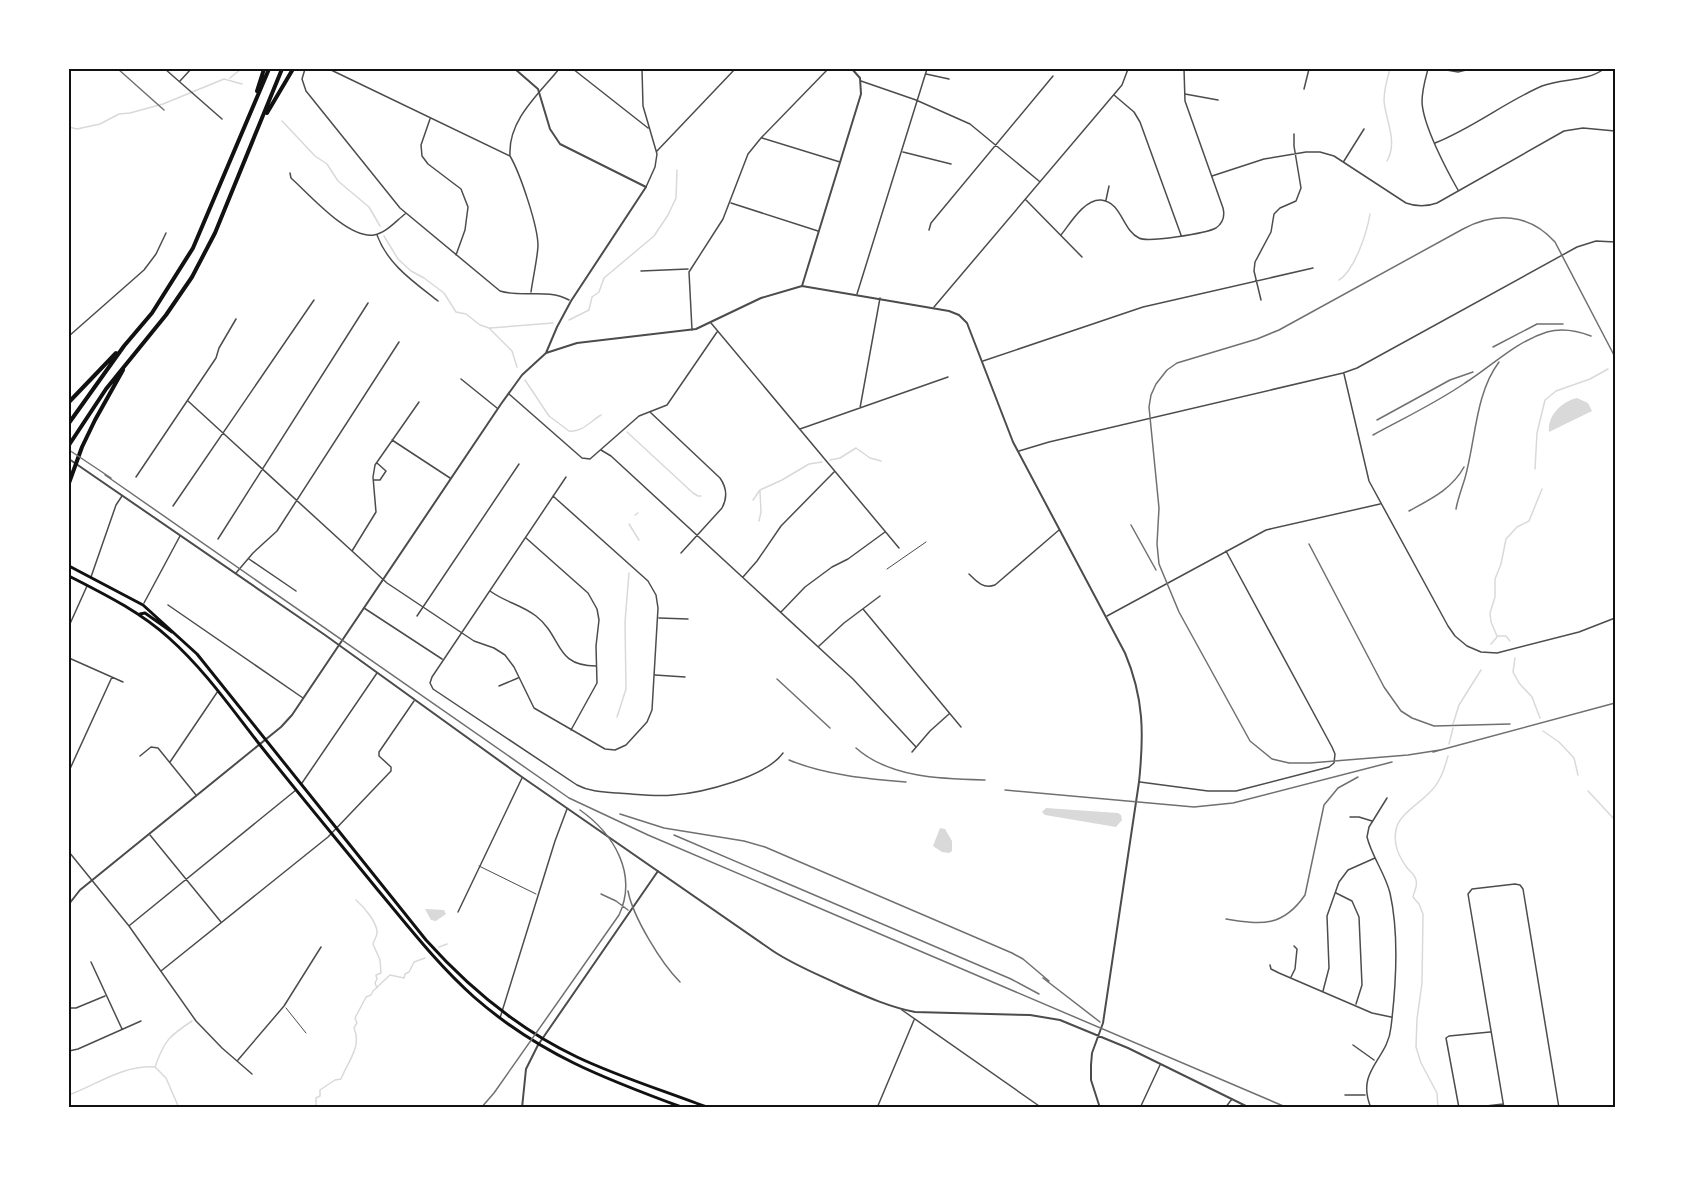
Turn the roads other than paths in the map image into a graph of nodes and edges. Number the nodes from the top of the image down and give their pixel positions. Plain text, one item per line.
1 (165, 69) edge
2 (191, 69) edge
3 (264, 69) edge
4 (269, 69) edge
5 (282, 69) edge
6 (292, 69) edge
7 (305, 69) edge
8 (329, 69) edge
9 (515, 69) edge
10 (559, 69) edge
11 (573, 69) edge
12 (642, 69) edge
13 (735, 69) edge
14 (828, 69) edge
15 (852, 69) edge
16 (927, 69) edge
17 (1128, 69) edge
18 (1184, 69) edge
19 (1309, 69) edge
20 (1428, 69) edge
21 (1441, 69) edge
22 (1470, 69) edge
23 (1604, 69) edge
24 (925, 74) junction
25 (1053, 76) dead end
26 (949, 79) dead end
27 (861, 81) junction
28 (180, 82) junction
29 (1304, 89) dead end
30 (540, 93) junction
31 (1184, 94) junction
32 (1114, 95) junction
33 (916, 100) junction
34 (1218, 100) dead end
35 (254, 104) junction
36 (222, 119) dead end
37 (430, 119) junction
38 (259, 127) junction
39 (648, 129) junction
40 (1364, 129) dead end
41 (1615, 131) edge
42 (1294, 134) dead end
43 (761, 138) junction
44 (1435, 143) junction
45 (996, 144) junction
46 (656, 151) junction
47 (902, 151) junction
48 (1295, 153) junction
49 (510, 156) junction
50 (840, 162) junction
51 (1343, 162) junction
52 (951, 164) dead end
53 (290, 173) dead end
54 (1212, 176) junction
55 (1040, 182) junction
56 (1109, 186) dead end
57 (646, 187) junction
58 (1458, 190) junction
59 (1026, 200) junction
60 (1105, 201) junction
61 (730, 203) junction
62 (405, 213) junction
63 (929, 230) dead end
64 (819, 231) junction
65 (166, 233) dead end
66 (376, 234) junction
67 (1061, 235) junction
68 (1181, 235) junction
69 (1615, 242) edge
70 (456, 256) junction
71 (1082, 257) dead end
72 (1313, 268) dead end
73 (690, 270) junction
74 (641, 271) dead end
75 (1256, 281) junction
76 (802, 286) junction
77 (531, 293) junction
78 (857, 294) junction
79 (880, 298) junction
80 (314, 300) dead end
81 (1261, 300) dead end
82 (438, 301) dead end
83 (571, 301) junction
84 (368, 303) dead end
85 (934, 308) junction
86 (236, 319) dead end
87 (711, 322) junction
88 (692, 330) junction
89 (717, 332) junction
90 (69, 336) edge
91 (399, 342) dead end
92 (124, 346) junction
93 (546, 352) junction
94 (127, 361) junction
95 (982, 362) junction
96 (1343, 373) junction
97 (948, 377) dead end
98 (461, 379) dead end
99 (508, 393) junction
100 (188, 400) junction
101 (69, 402) edge
102 (419, 402) dead end
103 (497, 409) junction
104 (860, 409) junction
105 (649, 412) junction
106 (69, 423) edge
107 (799, 429) junction
108 (223, 433) junction
109 (392, 440) junction
110 (69, 445) edge
111 (601, 450) junction
112 (1018, 452) junction
113 (69, 459) edge
114 (377, 463) junction
115 (519, 464) dead end
116 (262, 469) junction
117 (835, 472) junction
118 (136, 477) dead end
119 (566, 477) dead end
120 (451, 479) junction
121 (373, 480) junction
122 (69, 483) edge
123 (122, 495) junction
124 (553, 496) junction
125 (296, 500) junction
126 (1381, 503) junction
127 (173, 506) dead end
128 (1059, 530) junction
129 (885, 531) junction
130 (181, 535) junction
131 (697, 536) junction
132 (525, 538) junction
133 (218, 540) dead end
134 (926, 542) dead end
135 (899, 548) dead end
136 (352, 551) junction
137 (1226, 551) junction
138 (681, 553) dead end
139 (248, 559) junction
140 (69, 566) edge
141 (887, 569) dead end
142 (236, 573) junction
143 (969, 574) dead end
144 (69, 576) edge
145 (91, 577) junction
146 (742, 577) junction
147 (383, 580) junction
148 (88, 585) junction
149 (296, 591) dead end
150 (490, 591) junction
151 (880, 596) dead end
152 (168, 604) dead end
153 (143, 605) junction
154 (423, 607) junction
155 (364, 608) junction
156 (863, 609) junction
157 (781, 612) junction
158 (140, 615) junction
159 (417, 616) dead end
160 (1106, 616) junction
161 (658, 618) junction
162 (1615, 618) edge
163 (688, 619) dead end
164 (69, 626) edge
165 (461, 633) junction
166 (179, 636) junction
167 (339, 646) junction
168 (818, 647) junction
169 (69, 658) edge
170 (443, 660) junction
171 (597, 666) junction
172 (377, 673) junction
173 (655, 675) junction
174 (112, 677) junction
175 (684, 677) dead end
176 (518, 678) junction
177 (123, 682) dead end
178 (499, 686) dead end
179 (218, 691) junction
180 (304, 699) junction
181 (415, 699) junction
182 (950, 713) junction
183 (961, 727) dead end
184 (571, 730) junction
185 (267, 738) junction
186 (260, 744) junction
187 (916, 747) junction
188 (912, 752) dead end
189 (782, 754) dead end
190 (140, 756) dead end
191 (170, 762) junction
192 (69, 771) edge
193 (522, 777) junction
194 (1139, 782) junction
195 (302, 784) junction
196 (296, 790) junction
197 (197, 796) junction
198 (1387, 798) dead end
199 (567, 808) junction
200 (1350, 817) dead end
201 (1373, 822) junction
202 (337, 828) junction
203 (331, 834) junction
204 (150, 835) junction
205 (69, 852) edge
206 (1376, 858) junction
207 (479, 866) junction
208 (658, 871) junction
209 (93, 880) junction
210 (186, 880) junction
211 (1335, 893) junction
212 (538, 895) junction
213 (69, 904) edge
214 (458, 912) dead end
215 (221, 923) junction
216 (129, 926) junction
217 (1294, 946) dead end
218 (321, 947) dead end
219 (91, 962) dead end
220 (1270, 965) dead end
221 (161, 971) junction
222 (1290, 978) junction
223 (1323, 991) junction
224 (106, 995) junction
225 (1355, 1005) junction
226 (284, 1006) junction
227 (69, 1008) edge
228 (901, 1009) junction
229 (502, 1012) junction
230 (1392, 1017) junction
231 (500, 1018) junction
232 (914, 1019) junction
233 (141, 1021) dead end
234 (122, 1030) junction
235 (1491, 1032) junction
236 (306, 1033) dead end
237 (1099, 1035) junction
238 (543, 1038) junction
239 (538, 1045) junction
240 (1353, 1045) dead end
241 (69, 1051) edge
242 (237, 1061) junction
243 (1375, 1061) junction
244 (1161, 1064) junction
245 (252, 1074) dead end
246 (1345, 1095) dead end
247 (1366, 1095) junction
248 (1232, 1099) junction
249 (1503, 1104) junction
250 (522, 1108) edge
251 (684, 1108) edge
252 (709, 1108) edge
253 (877, 1108) edge
254 (1042, 1108) edge
255 (1100, 1108) edge
256 (1140, 1108) edge
257 (1226, 1108) edge
258 (1250, 1108) edge
259 (1371, 1108) edge
260 (1459, 1108) edge
261 (1469, 1108) edge
262 (1504, 1108) edge
263 (1559, 1108) edge

1 - 28 street
2 - 28 street
3 - 35 highway
4 - 35 highway
5 - 38 highway
6 - 38 highway
7 - 62 street
8 - 37 street
9 - 30 street
10 - 30 street
11 - 39 street
12 - 39 street
13 - 46 street
14 - 43 street
15 - 27 street
16 - 24 street
17 - 32 street
18 - 31 street
19 - 29 street
20 - 44 street
21 - 22 street
23 - 44 street
24 - 26 street
24 - 33 street
25 - 45 street
27 - 33 street
27 - 50 street
28 - 36 street
30 - 49 street
30 - 57 street
31 - 34 street
31 - 54 street
32 - 55 street
32 - 68 street
33 - 45 street
33 - 47 street
35 - 92 highway
37 - 49 street
37 - 70 street
38 - 94 highway
39 - 46 street
40 - 51 street
41 - 58 street
42 - 48 street
43 - 50 street
43 - 61 street
44 - 58 street
45 - 55 street
45 - 63 street
46 - 57 street
47 - 52 street
47 - 78 street
48 - 51 street
48 - 54 street
48 - 75 street
49 - 77 street
50 - 64 street
51 - 58 street
53 - 66 street
54 - 68 street
55 - 59 street
56 - 60 street
57 - 83 street
59 - 67 street
59 - 85 street
60 - 67 street
60 - 68 street
61 - 64 street
61 - 73 street
62 - 66 street
62 - 70 street
64 - 76 street
65 - 90 street
66 - 82 street
67 - 71 street
69 - 96 street
70 - 77 street
72 - 75 street
73 - 74 street
73 - 88 street
75 - 81 street
75 - 95 street
76 - 78 street
76 - 87 street
77 - 83 street
78 - 79 street
79 - 85 street
79 - 104 street
80 - 108 street
83 - 93 street
84 - 116 street
85 - 95 street
86 - 100 street
87 - 88 street
87 - 89 street
88 - 93 street
89 - 105 street
89 - 107 street
91 - 125 street
92 - 101 highway
92 - 106 highway
93 - 99 street
94 - 110 highway
94 - 122 highway
95 - 112 street
96 - 112 street
96 - 126 street
97 - 104 street
98 - 103 street
99 - 103 street
99 - 111 street
100 - 108 street
100 - 118 street
102 - 109 street
103 - 120 street
104 - 107 street
105 - 111 street
105 - 131 street
107 - 117 street
108 - 116 street
108 - 127 street
109 - 114 street
109 - 120 street
111 - 131 street
112 - 128 street
113 - 123 street
114 - 121 street
114 - 121 street
115 - 154 street
116 - 125 street
116 - 133 street
117 - 129 street
117 - 146 street
119 - 124 street
120 - 147 street
121 - 136 street
123 - 130 street
123 - 145 street
124 - 132 street
124 - 161 street
125 - 136 street
125 - 139 street
126 - 137 street
126 - 162 street
128 - 143 street
128 - 160 street
129 - 135 street
129 - 157 street
130 - 142 street
130 - 153 street
131 - 138 street
131 - 146 street
132 - 150 street
132 - 171 street
134 - 141 lane
136 - 147 street
137 - 160 street
137 - 194 street
139 - 142 street
139 - 149 street
140 - 145 highway
142 - 167 street
144 - 148 highway
145 - 153 highway
146 - 157 street
147 - 154 street
147 - 155 street
148 - 158 highway
148 - 164 street
150 - 165 street
150 - 171 street
151 - 156 street
152 - 180 street
153 - 166 highway
154 - 159 street
154 - 165 street
155 - 167 street
155 - 170 street
156 - 168 street
156 - 182 street
157 - 168 street
158 - 166 highway
158 - 179 highway
160 - 194 street
161 - 163 street
161 - 173 street
165 - 170 street
165 - 176 street
166 - 185 highway
167 - 172 street
167 - 180 street
168 - 187 street
169 - 174 street
170 - 189 street
171 - 184 street
172 - 181 street
172 - 195 street
173 - 175 street
173 - 184 street
174 - 177 street
174 - 192 street
176 - 178 street
176 - 184 street
179 - 186 highway
179 - 191 street
180 - 185 street
181 - 193 street
181 - 202 street
182 - 183 street
182 - 187 street
185 - 186 street
185 - 195 highway
186 - 196 highway
186 - 197 street
187 - 188 street
190 - 191 street
191 - 197 street
193 - 199 street
193 - 207 street
194 - 237 street
195 - 202 highway
196 - 203 highway
196 - 210 street
197 - 204 street
198 - 201 street
199 - 208 street
199 - 212 street
200 - 201 street
201 - 206 street
202 - 203 street
202 - 229 highway
203 - 215 street
203 - 231 highway
204 - 209 street
204 - 210 street
205 - 209 street
206 - 211 street
206 - 230 street
207 - 212 lane
207 - 214 street
208 - 228 street
208 - 238 street
209 - 213 street
209 - 216 street
210 - 215 street
210 - 216 street
211 - 223 street
211 - 225 street
212 - 229 street
215 - 221 street
216 - 221 street
217 - 222 street
218 - 226 street
219 - 224 street
220 - 222 street
221 - 242 street
222 - 223 street
223 - 225 street
224 - 227 street
224 - 234 street
225 - 230 street
226 - 236 lane
226 - 242 street
228 - 232 street
228 - 237 street
229 - 231 street
229 - 238 highway
230 - 243 street
231 - 239 highway
232 - 253 street
232 - 254 street
233 - 234 street
234 - 241 street
235 - 249 street
235 - 260 street
235 - 263 street
237 - 244 street
237 - 255 street
238 - 239 street
238 - 252 highway
239 - 250 street
239 - 251 highway
240 - 243 street
242 - 245 street
243 - 247 street
244 - 248 street
244 - 256 street
246 - 247 street
247 - 259 street
248 - 257 street
248 - 258 street
249 - 261 street
249 - 262 street

